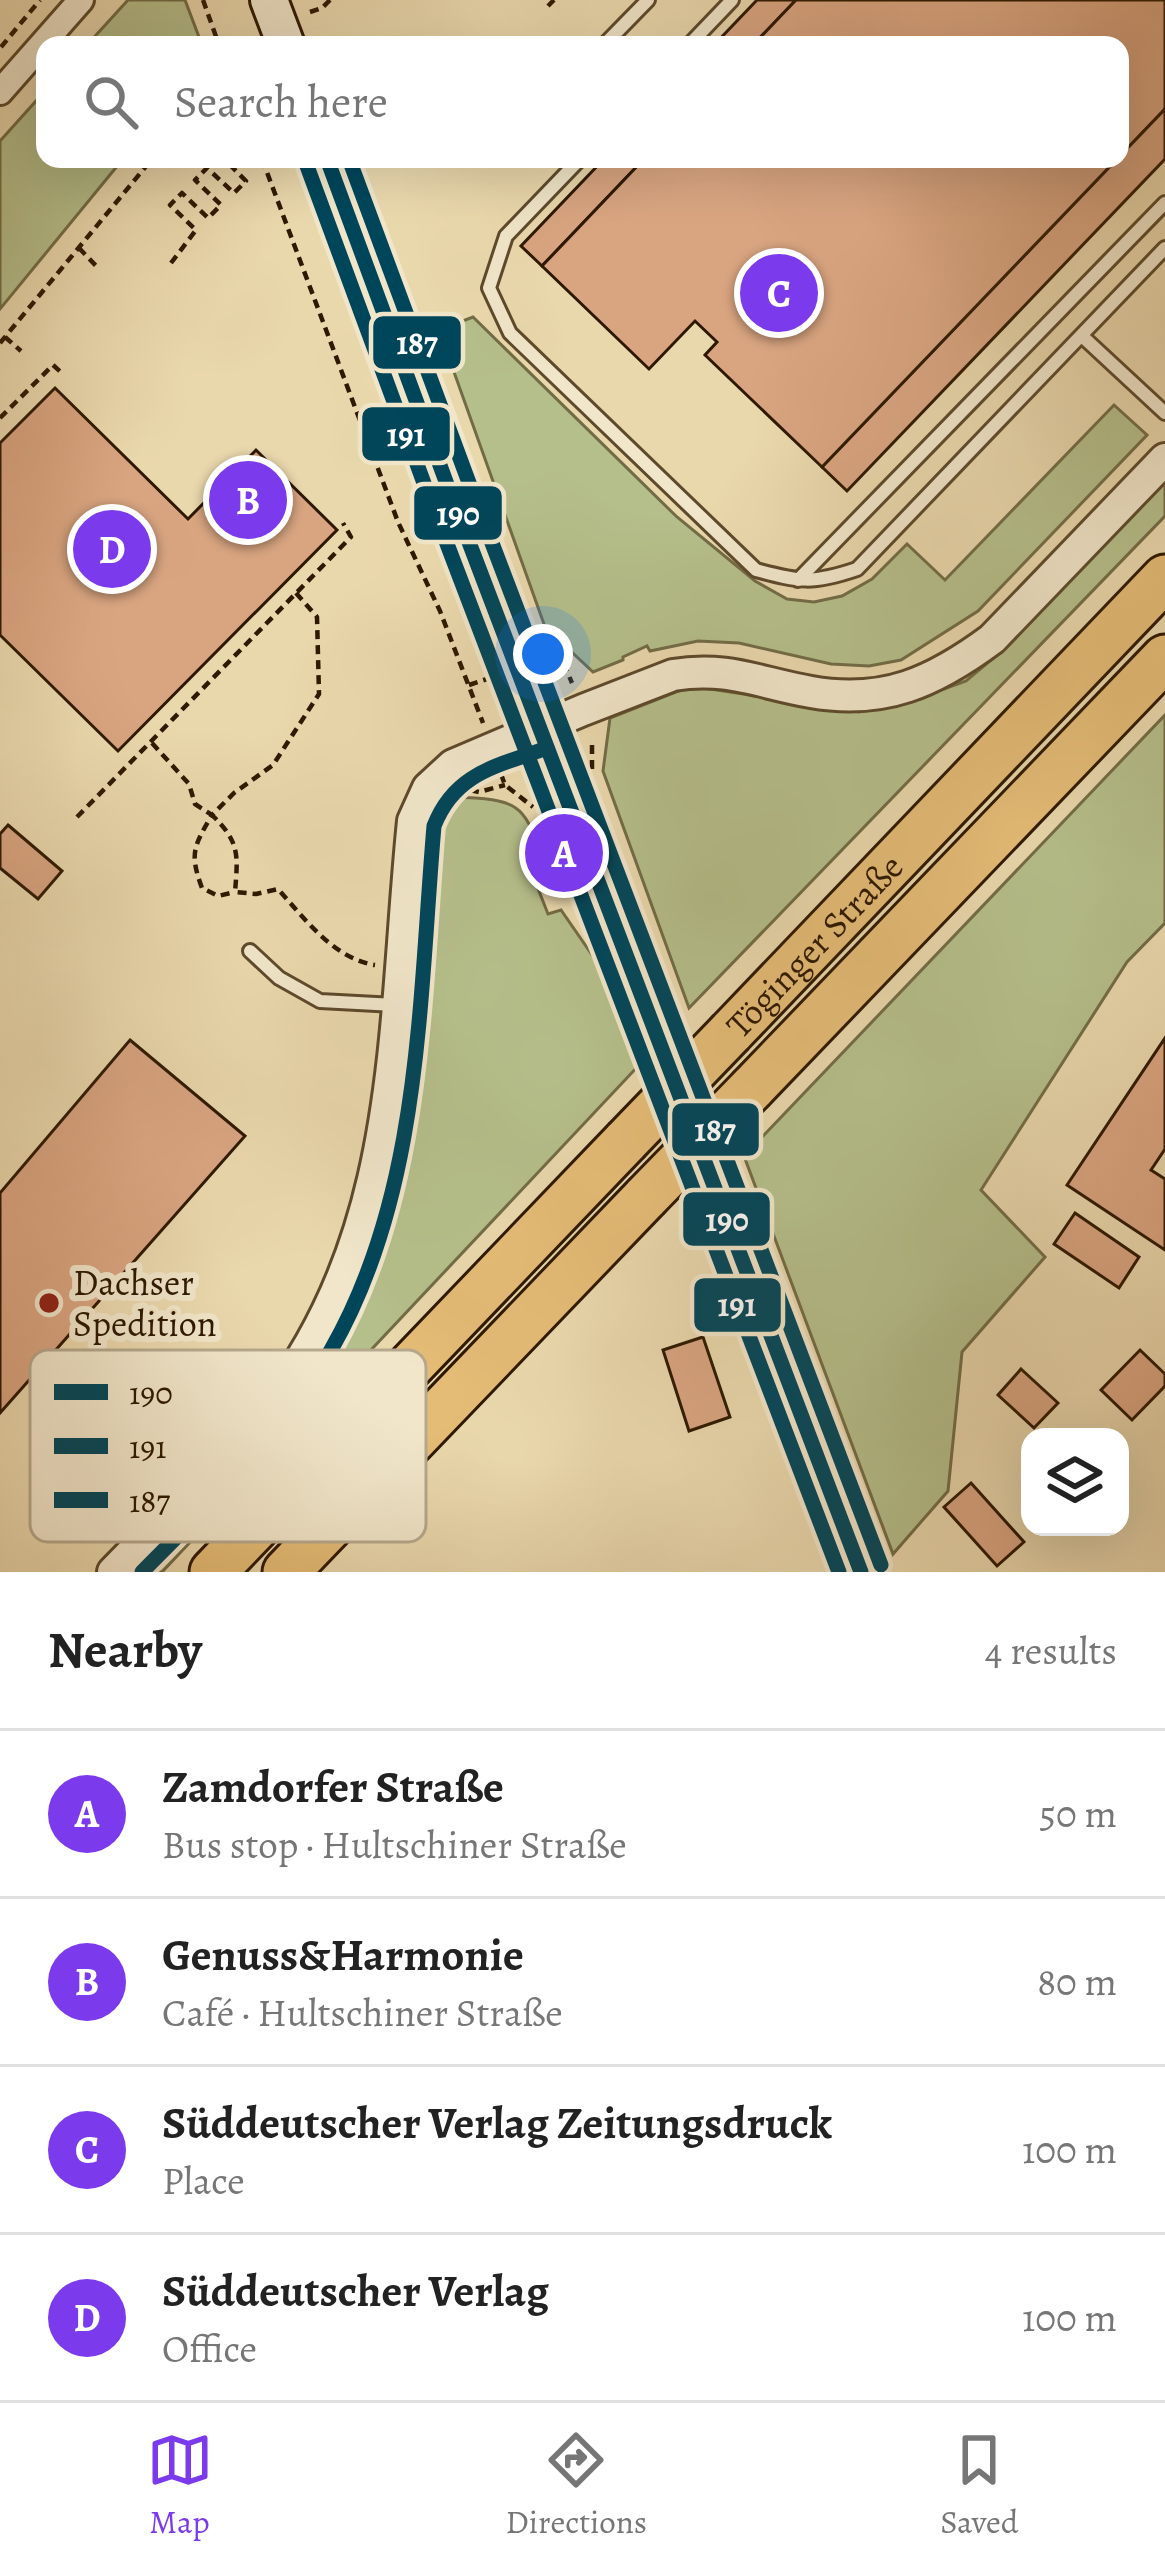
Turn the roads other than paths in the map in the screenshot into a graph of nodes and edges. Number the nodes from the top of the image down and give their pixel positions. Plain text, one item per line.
1 (81, 0) edge
2 (648, 0) edge
3 (732, 0) edge
4 (49, 36) edge
5 (613, 36) edge
6 (698, 36) edge
7 (36, 51) edge
8 (0, 92) edge
9 (330, 168) edge
10 (571, 168) edge
11 (1165, 202) edge
12 (1165, 248) edge
13 (1082, 336) junction
14 (1165, 412) edge
15 (1165, 459) edge
16 (1165, 578) edge
17 (797, 581) junction
18 (1165, 658) edge
19 (540, 728) junction
20 (250, 951) dead end
21 (397, 1005) junction
22 (305, 1350) edge
23 (426, 1350) edge
24 (426, 1426) edge
25 (141, 1542) edge
26 (242, 1542) edge
27 (315, 1542) edge
28 (113, 1572) edge
29 (213, 1572) edge
30 (286, 1572) edge
31 (861, 1572) edge

1 - 4 street
2 - 5 lane
3 - 6 lane
7 - 8 street
9 - 19 main road
10 - 17 lane
11 - 17 lane
12 - 13 lane
13 - 14 lane
13 - 17 lane
15 - 19 street
16 - 23 highway, Töginger Straße, bridge
18 - 24 highway, Töginger Straße, bridge
19 - 21 street
19 - 31 main road
20 - 21 lane
21 - 22 street
25 - 28 street
26 - 29 highway, Töginger Straße, bridge
27 - 30 highway, Töginger Straße, bridge

